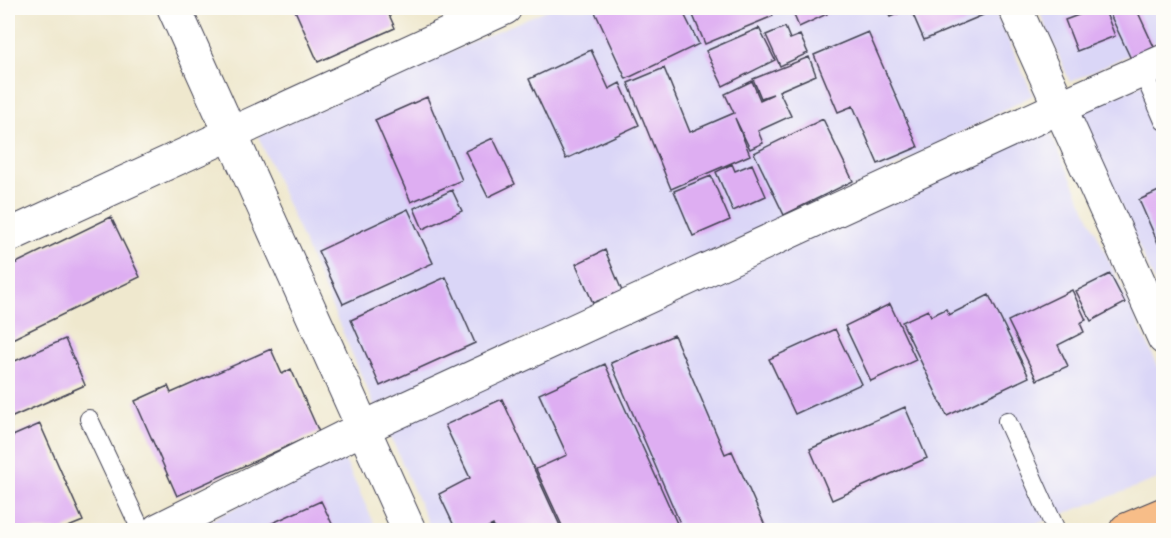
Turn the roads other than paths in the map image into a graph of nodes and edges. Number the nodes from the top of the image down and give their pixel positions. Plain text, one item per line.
1 (174, 8) edge
2 (505, 8) edge
3 (1015, 8) edge
4 (1153, 66) edge
5 (1060, 107) junction
6 (1164, 121) edge
7 (231, 133) junction
8 (8, 236) edge
9 (1164, 338) edge
10 (89, 419) dead end
11 (1007, 421) dead end
12 (363, 428) junction
13 (1164, 514) edge
14 (141, 531) edge
15 (158, 531) edge
16 (409, 531) edge
17 (1056, 531) edge
18 (1126, 531) edge

1 - 7 street
2 - 7 street
3 - 5 street
4 - 5 street
4 - 6 lane
5 - 9 street
5 - 12 street
7 - 8 street
7 - 12 street
10 - 14 lane
11 - 17 lane
12 - 15 street
12 - 16 street
13 - 18 highway

